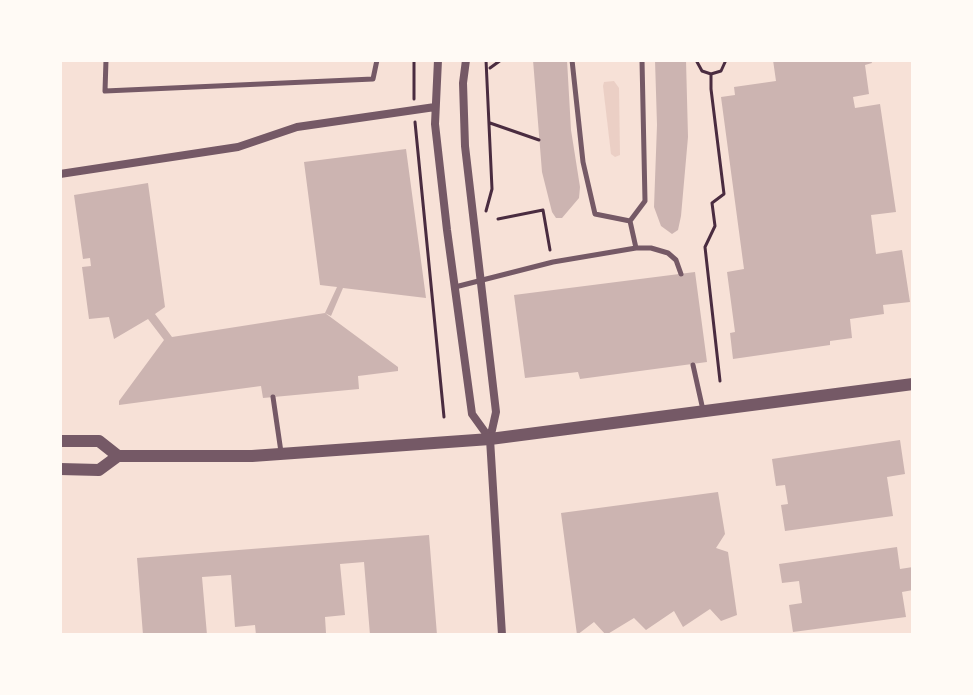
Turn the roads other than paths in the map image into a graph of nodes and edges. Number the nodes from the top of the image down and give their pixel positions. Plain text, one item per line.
1 (106, 60) edge
2 (377, 60) edge
3 (438, 60) edge
4 (466, 60) edge
5 (572, 60) edge
6 (642, 60) edge
7 (435, 107) junction
8 (60, 174) edge
9 (630, 221) junction
10 (636, 248) junction
11 (681, 274) dead end
12 (482, 280) junction
13 (455, 287) junction
14 (693, 365) dead end
15 (913, 384) edge
16 (273, 397) dead end
17 (704, 413) junction
18 (490, 439) junction
19 (60, 441) edge
20 (282, 453) junction
21 (118, 456) junction
22 (60, 469) edge
23 (502, 635) edge

1 - 2 lane
3 - 7 street
4 - 12 street
5 - 9 lane
6 - 9 lane
7 - 8 street
7 - 13 street
9 - 10 lane
10 - 11 lane
10 - 12 lane
12 - 13 lane
12 - 18 street
13 - 18 street
14 - 17 lane
15 - 17 street
16 - 20 lane
17 - 18 street
18 - 20 street
18 - 23 street
19 - 21 street
20 - 21 street
21 - 22 street

